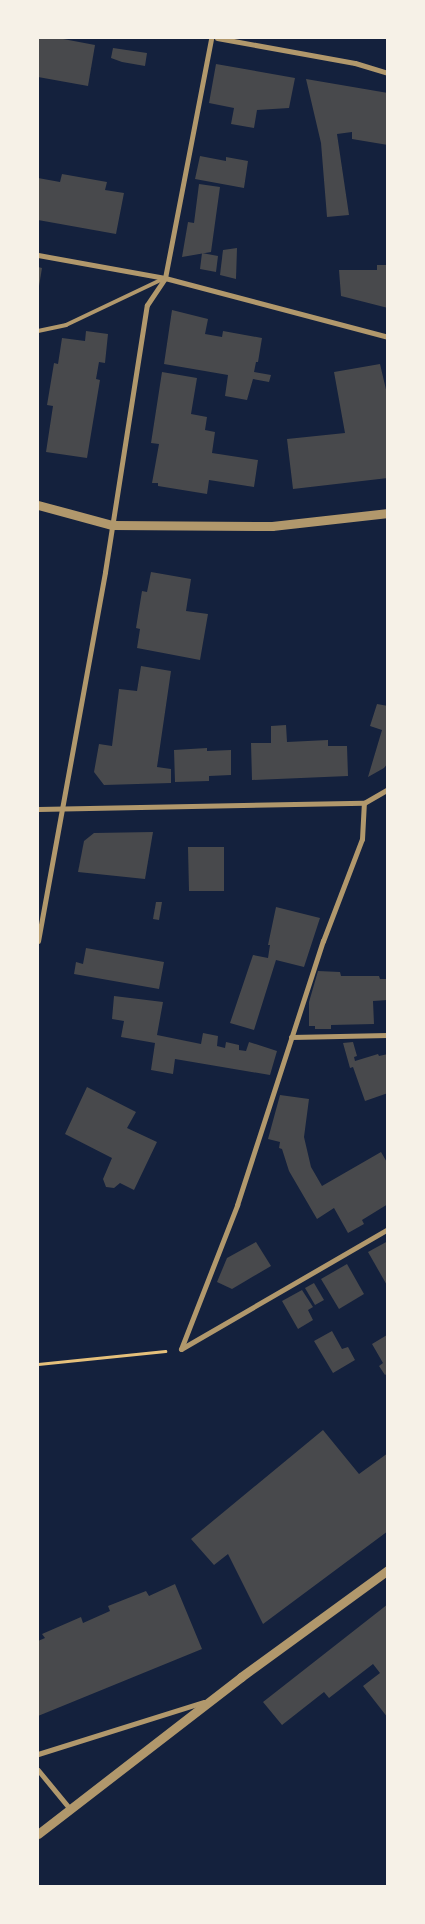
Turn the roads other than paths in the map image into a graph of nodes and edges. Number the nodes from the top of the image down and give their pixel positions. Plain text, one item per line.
1 (211, 38) edge
2 (217, 38) edge
3 (388, 73) edge
4 (38, 255) edge
5 (165, 278) junction
6 (38, 331) edge
7 (388, 337) edge
8 (38, 505) edge
9 (388, 513) edge
10 (112, 525) junction
11 (388, 789) edge
12 (364, 803) junction
13 (38, 809) edge
14 (62, 809) junction
15 (38, 941) edge
16 (388, 1035) edge
17 (291, 1037) junction
18 (388, 1229) edge
19 (388, 1570) edge
20 (215, 1699) junction
21 (38, 1754) edge
22 (38, 1770) edge
23 (70, 1808) junction
24 (38, 1834) edge

1 - 5 street
2 - 3 street
4 - 5 street
5 - 6 lane
5 - 7 street
5 - 10 street
8 - 10 street
9 - 10 street
10 - 14 street
11 - 12 street
12 - 14 street
12 - 17 street
13 - 14 street
14 - 15 street
16 - 17 street
17 - 18 street
19 - 20 street
20 - 21 street
20 - 23 street
22 - 23 street
23 - 24 street

